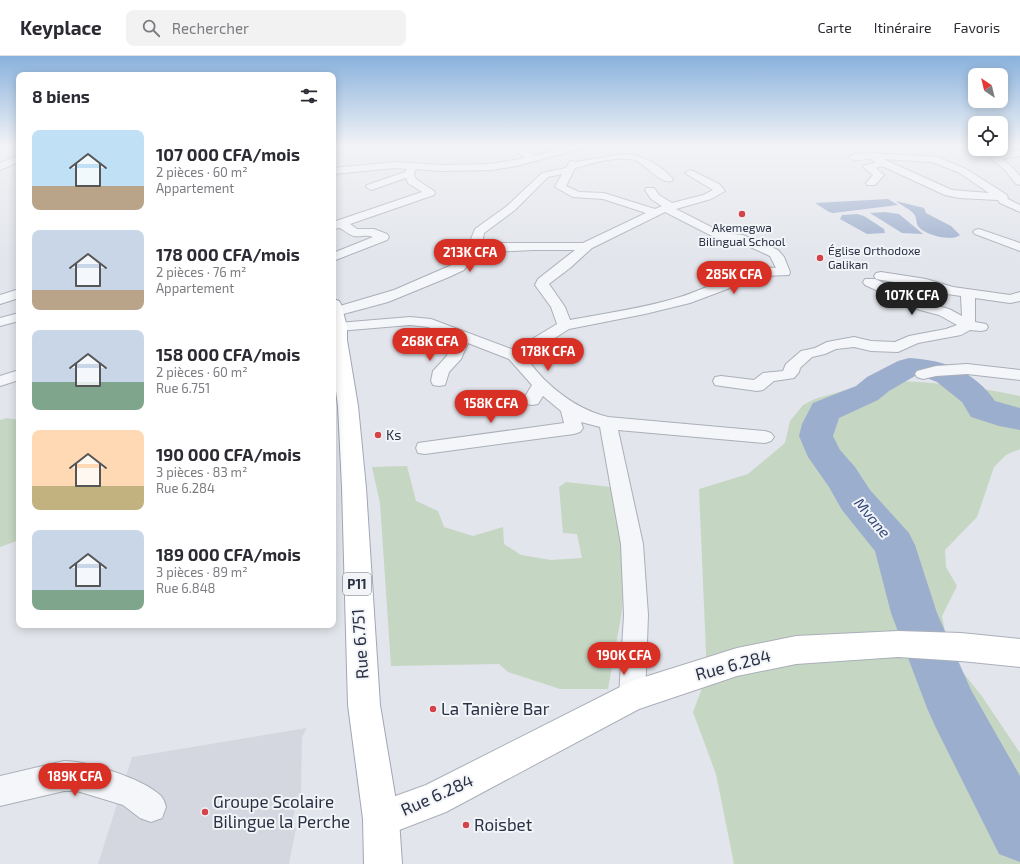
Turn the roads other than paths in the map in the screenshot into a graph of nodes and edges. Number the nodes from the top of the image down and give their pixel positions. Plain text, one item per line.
1 (379, 184) edge
2 (417, 184) edge
3 (537, 184) edge
4 (561, 184) edge
5 (711, 184) edge
6 (930, 184) edge
7 (982, 184) edge
8 (371, 187) dead end
9 (650, 190) dead end
10 (1020, 196) edge
11 (1001, 197) junction
12 (664, 209) junction
13 (1020, 209) edge
14 (337, 225) edge
15 (466, 227) dead end
16 (479, 231) junction
17 (979, 232) dead end
18 (475, 246) junction
19 (584, 247) junction
20 (1020, 247) edge
21 (336, 256) edge
22 (968, 293) junction
23 (16, 294) edge
24 (1020, 296) edge
25 (0, 300) edge
26 (336, 314) edge
27 (16, 318) edge
28 (0, 322) edge
29 (565, 325) junction
30 (974, 326) junction
31 (464, 336) junction
32 (515, 356) junction
33 (923, 374) dead end
34 (1020, 375) edge
35 (16, 376) edge
36 (0, 381) edge
37 (439, 381) dead end
38 (721, 381) dead end
39 (540, 385) junction
40 (532, 400) dead end
41 (569, 409) junction
42 (608, 423) junction
43 (765, 437) dead end
44 (425, 448) dead end
45 (1020, 653) edge
46 (632, 696) junction
47 (0, 791) edge
48 (151, 808) dead end
49 (381, 819) junction
50 (383, 864) edge

1 - 8 street
2 - 14 street
3 - 16 street
4 - 12 street
5 - 12 street
6 - 11 street
7 - 11 street
9 - 12 street
10 - 11 street
11 - 13 street
12 - 19 street
12 - 29 street
14 - 21 street
15 - 16 street
16 - 18 street
17 - 20 street
18 - 19 street
18 - 26 street
19 - 29 street
22 - 24 street
22 - 30 street
22 - 30 street
23 - 25 street
26 - 31 street
26 - 49 main road, Rue 6.751 / P11
27 - 28 street
29 - 32 street
30 - 38 street
31 - 32 street
31 - 37 street
32 - 39 street
33 - 34 street
35 - 36 street
39 - 40 street
39 - 41 street
41 - 42 street
41 - 44 street
42 - 43 street
42 - 46 street
45 - 46 main road, Rue 6.284
46 - 49 main road, Rue 6.284
47 - 48 street
49 - 50 main road, Rue 6.751 / P11

